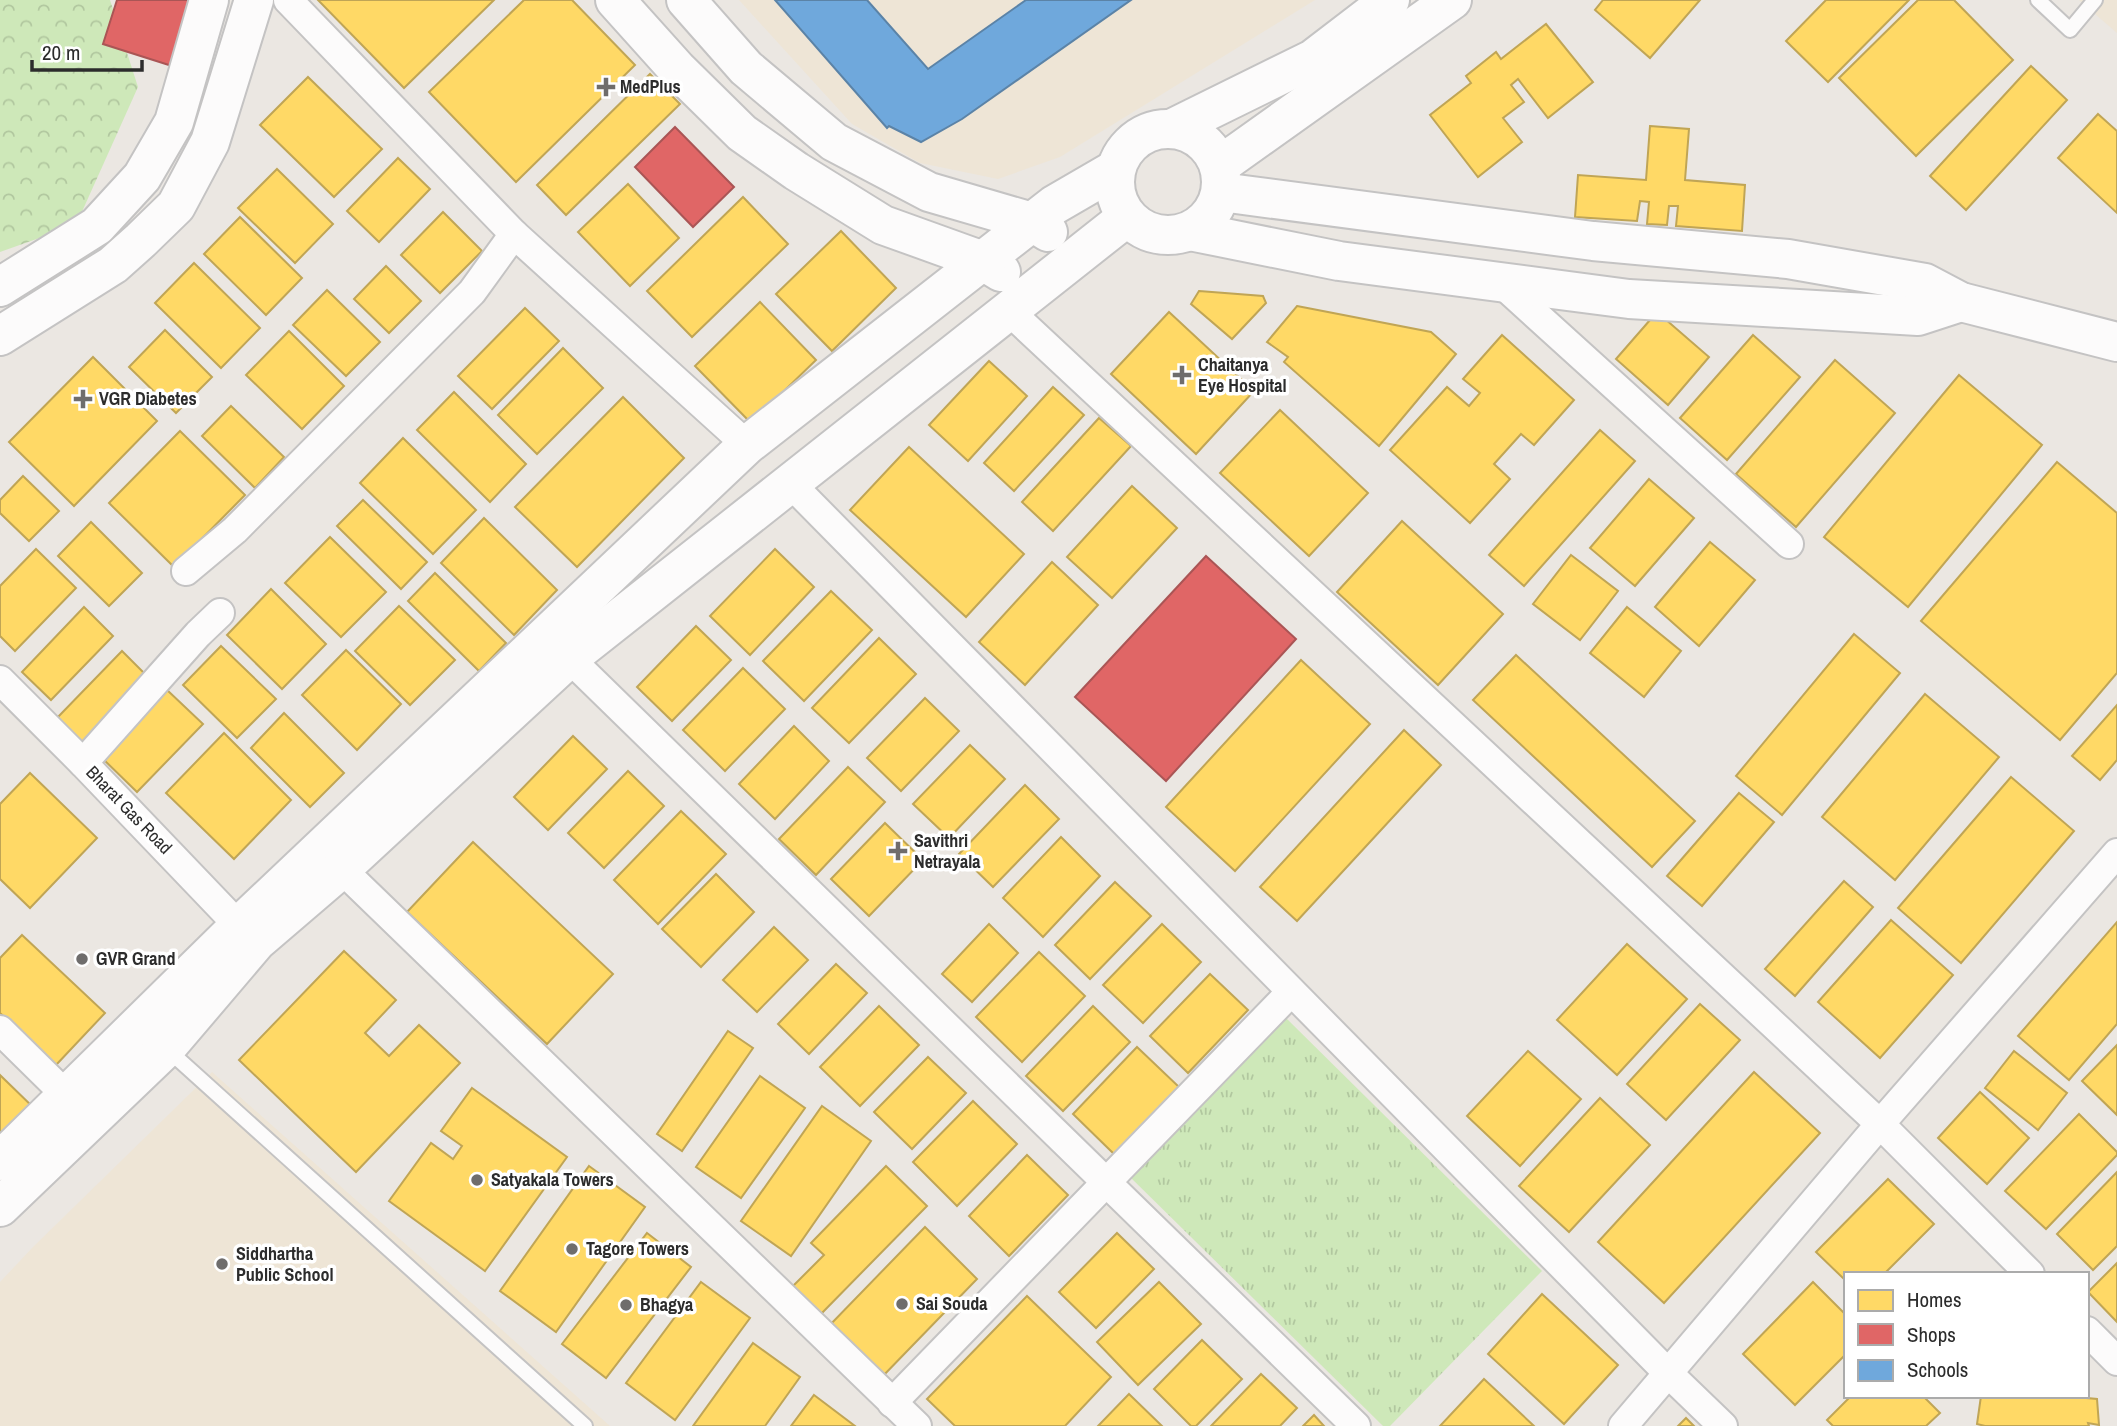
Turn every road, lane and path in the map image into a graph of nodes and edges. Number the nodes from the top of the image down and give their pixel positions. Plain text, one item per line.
1 (209, 0) edge
2 (254, 0) edge
3 (288, 0) edge
4 (615, 0) edge
5 (686, 0) edge
6 (1390, 0) edge
7 (1452, 0) edge
8 (2038, 0) edge
9 (2095, 0) edge
10 (1174, 128) junction
11 (1116, 169) junction
12 (1220, 179) junction
13 (1127, 217) junction
14 (1032, 222) junction
15 (1190, 231) junction
16 (514, 234) junction
17 (1082, 252) junction
18 (983, 261) junction
19 (1501, 283) junction
20 (0, 287) edge
21 (1021, 301) junction
22 (1961, 302) junction
23 (0, 336) edge
24 (2117, 342) edge
25 (747, 445) junction
26 (791, 484) junction
27 (1789, 544) dead end
28 (186, 571) dead end
29 (220, 613) dead end
30 (569, 658) junction
31 (0, 680) edge
32 (83, 763) junction
33 (2117, 853) edge
34 (331, 859) junction
35 (248, 934) junction
36 (1291, 992) junction
37 (0, 1030) edge
38 (166, 1048) junction
39 (67, 1096) junction
40 (1880, 1124) junction
41 (0, 1161) edge
42 (1106, 1183) junction
43 (0, 1207) edge
44 (2028, 1272) edge
45 (2089, 1333) edge
46 (2117, 1361) edge
47 (1668, 1373) junction
48 (892, 1402) junction
49 (585, 1426) edge
50 (916, 1426) edge
51 (1356, 1426) edge
52 (1623, 1426) edge
53 (1723, 1426) edge

1 - 20 street
2 - 23 street
3 - 16 street
4 - 18 street
5 - 14 street
6 - 10 street
7 - 12 street
8 - 9 lane
10 - 11 street
10 - 12 street
11 - 13 street
11 - 14 street
12 - 15 street
12 - 22 street
13 - 15 street
13 - 17 street
14 - 17 street
14 - 18 street
15 - 19 street
16 - 25 street
16 - 28 street
17 - 21 street
18 - 21 street
18 - 25 street
19 - 22 street
19 - 27 street
21 - 26 street
21 - 40 street
22 - 24 street
25 - 26 street
25 - 34 street
26 - 30 street
26 - 36 street
29 - 32 street
30 - 34 street
30 - 42 street
31 - 32 street, Bharat Gas Road
32 - 35 street, Bharat Gas Road
33 - 40 street
34 - 35 street
34 - 48 street
35 - 38 street
35 - 39 street
36 - 42 street
36 - 47 street
37 - 39 street
38 - 43 street
38 - 49 lane
39 - 41 street
40 - 44 street
40 - 47 street
42 - 48 street
42 - 51 street
45 - 46 street
47 - 52 street
47 - 53 street
48 - 50 street

